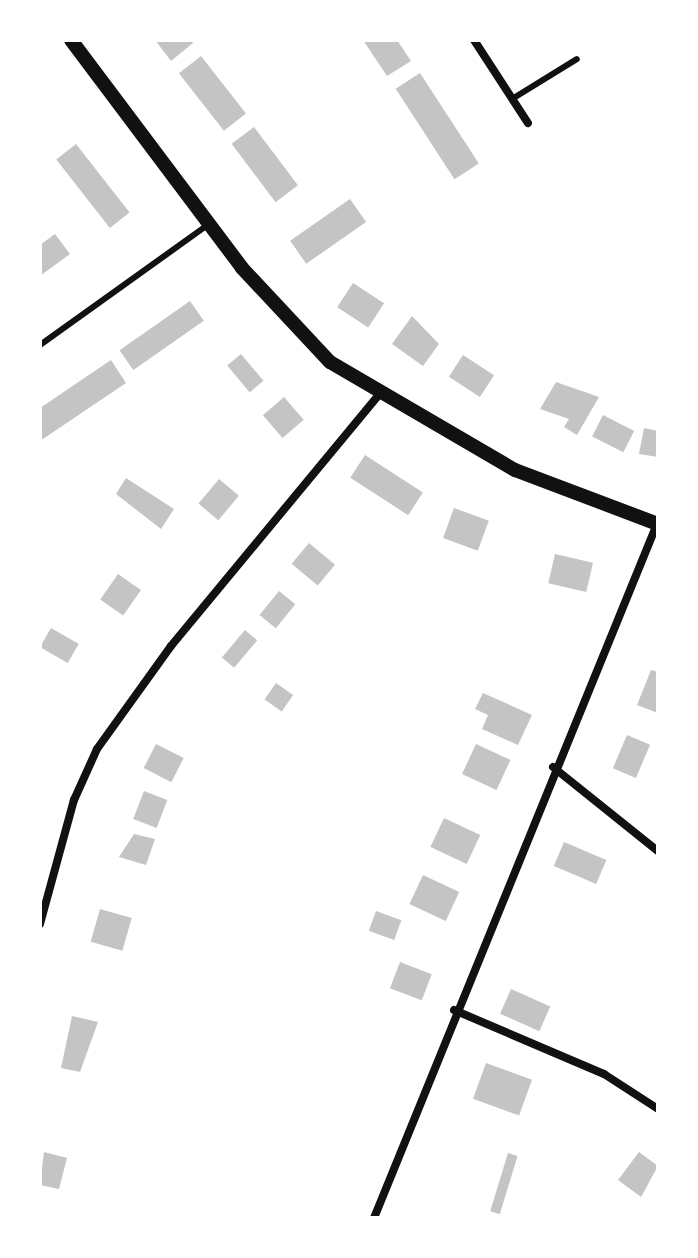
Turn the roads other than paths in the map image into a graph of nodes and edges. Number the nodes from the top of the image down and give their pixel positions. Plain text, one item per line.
1 (71, 40) edge
2 (475, 40) edge
3 (577, 59) dead end
4 (512, 99) junction
5 (528, 123) dead end
6 (209, 224) junction
7 (40, 345) edge
8 (378, 396) junction
9 (657, 524) edge
10 (553, 767) junction
11 (658, 851) edge
12 (40, 924) edge
13 (454, 1010) junction
14 (658, 1109) edge
15 (374, 1218) edge

1 - 6 street
2 - 4 street
3 - 4 lane
4 - 5 street
6 - 7 lane
6 - 8 street
8 - 9 street
8 - 12 street
9 - 10 street
10 - 11 street
10 - 13 street
13 - 14 street
13 - 15 street

